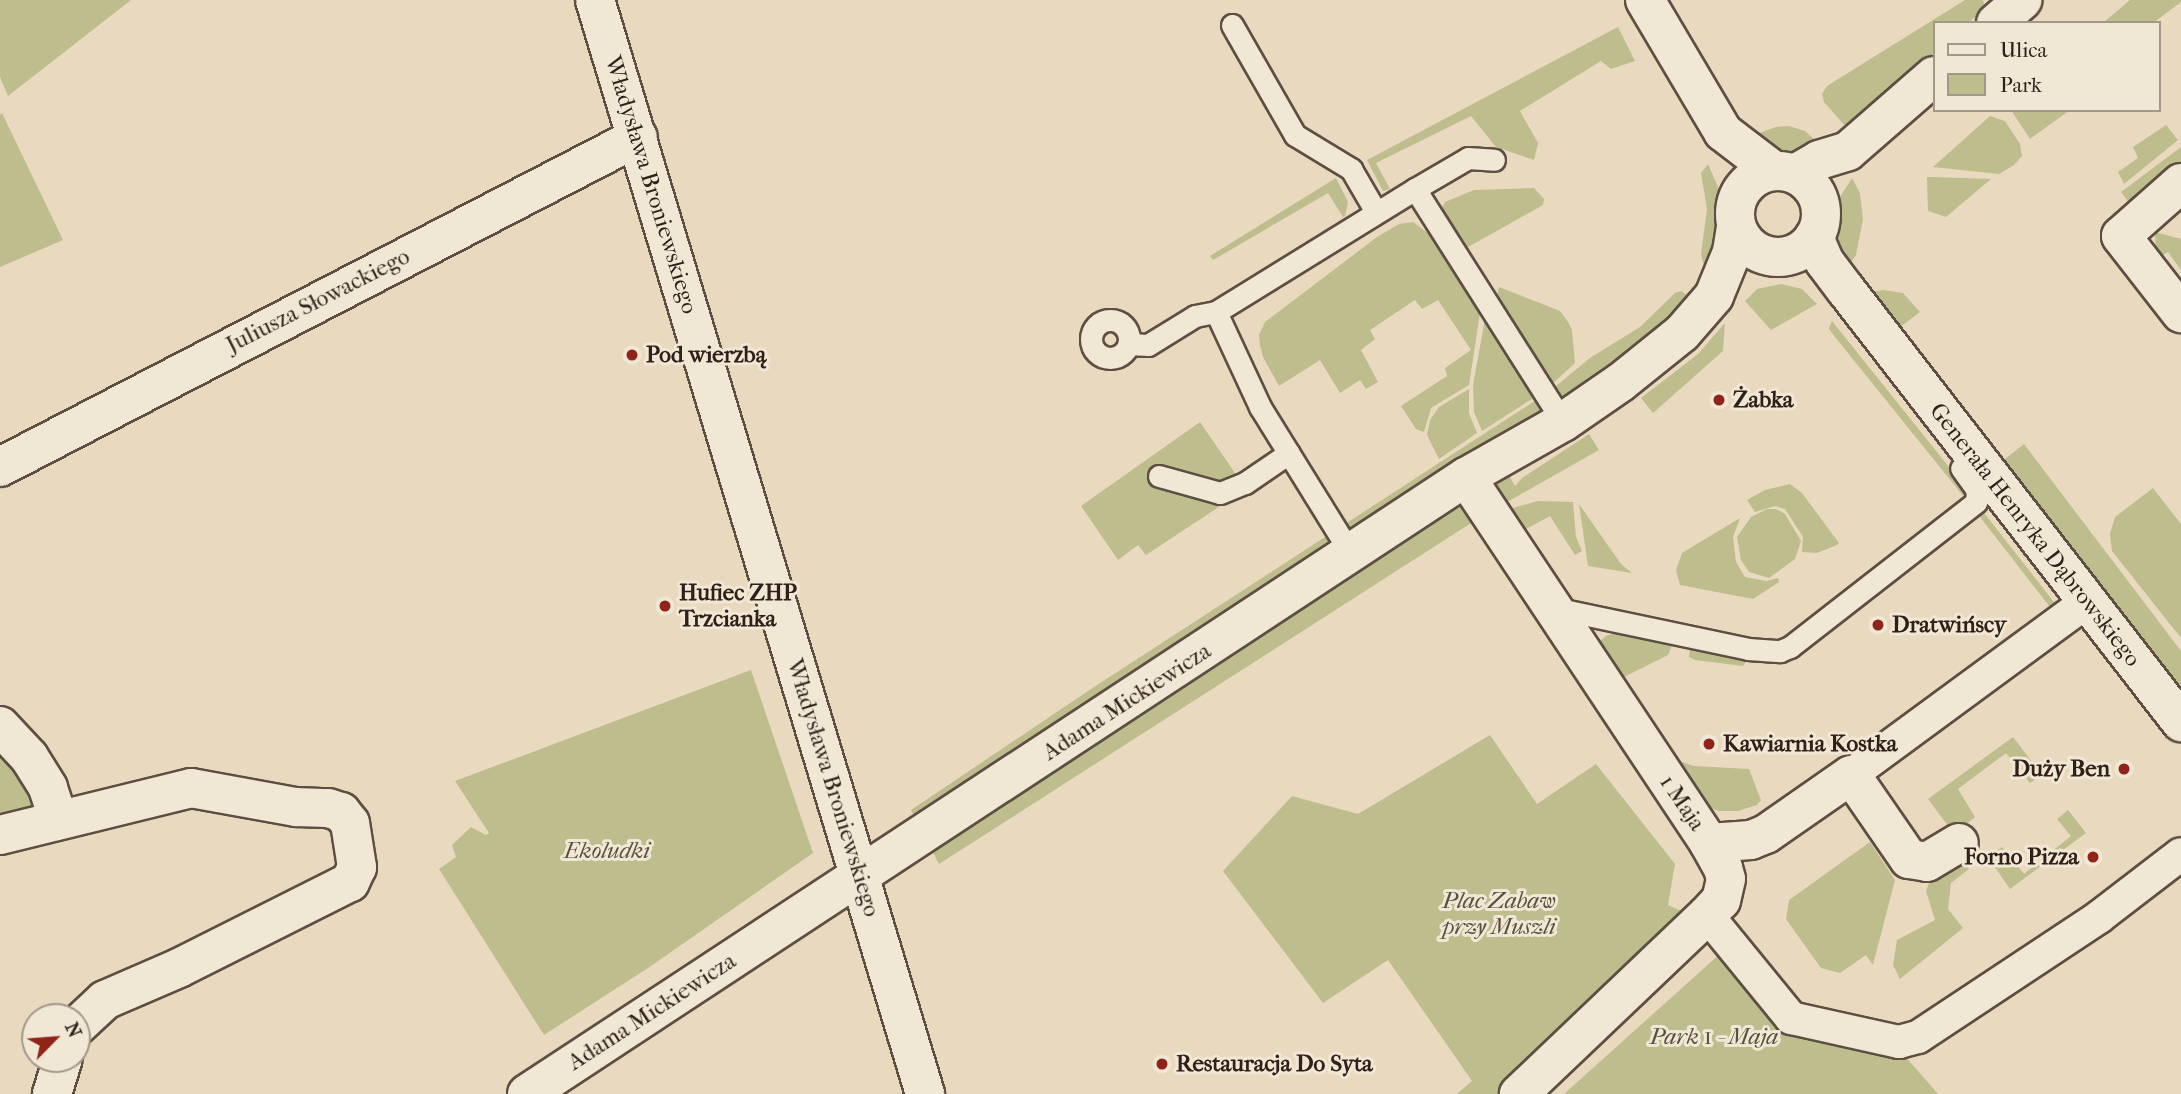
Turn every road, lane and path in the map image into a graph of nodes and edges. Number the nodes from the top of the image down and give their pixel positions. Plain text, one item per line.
1 (595, 0) edge
2 (1645, 0) edge
3 (2022, 0) edge
4 (1998, 21) edge
5 (1232, 25) dead end
6 (1932, 78) edge
7 (1723, 132) junction
8 (638, 137) junction
9 (1848, 151) junction
10 (1494, 160) dead end
11 (1785, 173) junction
12 (2181, 183) edge
13 (1415, 189) junction
14 (1376, 212) junction
15 (1736, 213) junction
16 (1817, 221) junction
17 (1774, 257) junction
18 (1714, 296) junction
19 (1216, 312) junction
20 (2181, 313) edge
21 (1129, 344) dead end
22 (1890, 347) junction
23 (1563, 422) junction
24 (1289, 453) junction
25 (0, 467) edge
26 (1158, 476) dead end
27 (1466, 477) junction
28 (1351, 554) junction
29 (2088, 601) junction
30 (1552, 607) junction
31 (2181, 722) edge
32 (0, 726) edge
33 (1851, 775) junction
34 (58, 818) junction
35 (0, 835) edge
36 (1709, 843) junction
37 (1959, 843) dead end
38 (2181, 854) edge
39 (859, 876) junction
40 (1707, 915) junction
41 (91, 1013) edge
42 (59, 1073) edge
43 (52, 1094) edge
44 (527, 1094) edge
45 (925, 1094) edge
46 (1519, 1094) edge

1 - 8 street, Władysława Broniewskiego
2 - 7 street
3 - 4 street
5 - 14 lane
6 - 9 street
7 - 11 street
7 - 15 street
8 - 25 street, Juliusza Słowackiego
8 - 39 street, Władysława Broniewskiego
9 - 11 street
9 - 16 street
10 - 13 lane
11 - 15 street
11 - 16 street
12 - 20 street
13 - 14 lane
13 - 23 lane
14 - 19 lane
15 - 17 street
15 - 18 street, Adama Mickiewicza
16 - 17 street
16 - 22 street, Generała Henryka Dąbrowskiego
17 - 18 street, Adama Mickiewicza
18 - 23 street, Adama Mickiewicza
19 - 21 lane
19 - 24 lane
22 - 29 street, Generała Henryka Dąbrowskiego
22 - 30 lane, Generała Henryka Dąbrowskiego
23 - 27 street, Adama Mickiewicza
24 - 26 lane
24 - 28 lane
27 - 28 street, Adama Mickiewicza
27 - 30 street, 1 Maja
28 - 39 street, Adama Mickiewicza
29 - 31 street, Generała Henryka Dąbrowskiego
29 - 33 street
30 - 36 street, 1 Maja
32 - 34 street
33 - 36 street
33 - 37 street
34 - 35 street
34 - 41 street
36 - 40 street, 1 Maja
38 - 40 street
39 - 44 street, Adama Mickiewicza
39 - 45 street, Władysława Broniewskiego
40 - 46 street, 1 Maja
42 - 43 street

